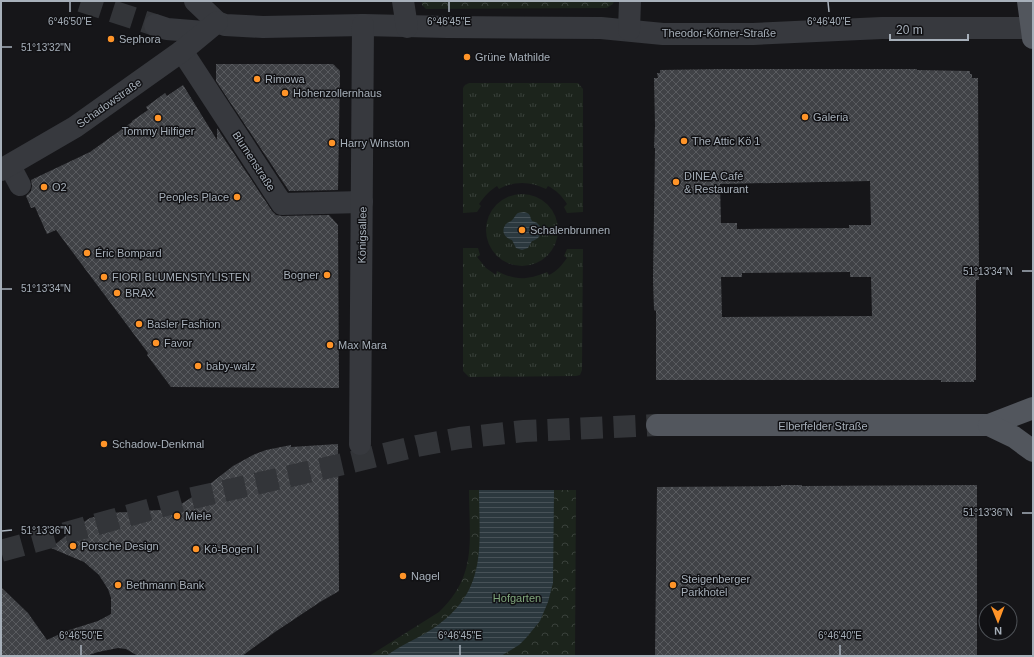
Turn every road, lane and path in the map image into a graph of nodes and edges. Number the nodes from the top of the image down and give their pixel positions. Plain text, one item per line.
1 (195, 1) edge
2 (403, 1) edge
3 (630, 1) edge
4 (1028, 1) edge
5 (155, 25) tunnel mouth
6 (362, 25) junction
7 (211, 27) junction
8 (406, 27) junction
9 (629, 30) junction
10 (1033, 31) edge
11 (182, 50) junction
12 (5, 168) edge
13 (20, 185) dead end
14 (362, 202) junction
15 (1033, 408) edge
16 (657, 425) tunnel mouth
17 (989, 425) junction
18 (360, 444) dead end
19 (1033, 451) edge

1 - 7 street
2 - 8 street
3 - 9 street
4 - 10 main road
5 - 7 street
6 - 7 street
6 - 8 street
6 - 14 street, Königsallee
7 - 11 street, Schadowstraße
8 - 9 street, Theodor-Körner-Straße
9 - 10 street, Theodor-Körner-Straße
11 - 12 street, Schadowstraße
11 - 14 street, Blumenstraße
12 - 13 street, Schadowstraße
14 - 18 street, Königsallee
15 - 17 main road, Elberfelder Straße
16 - 17 main road, Elberfelder Straße
17 - 19 main road, Elberfelder Straße

